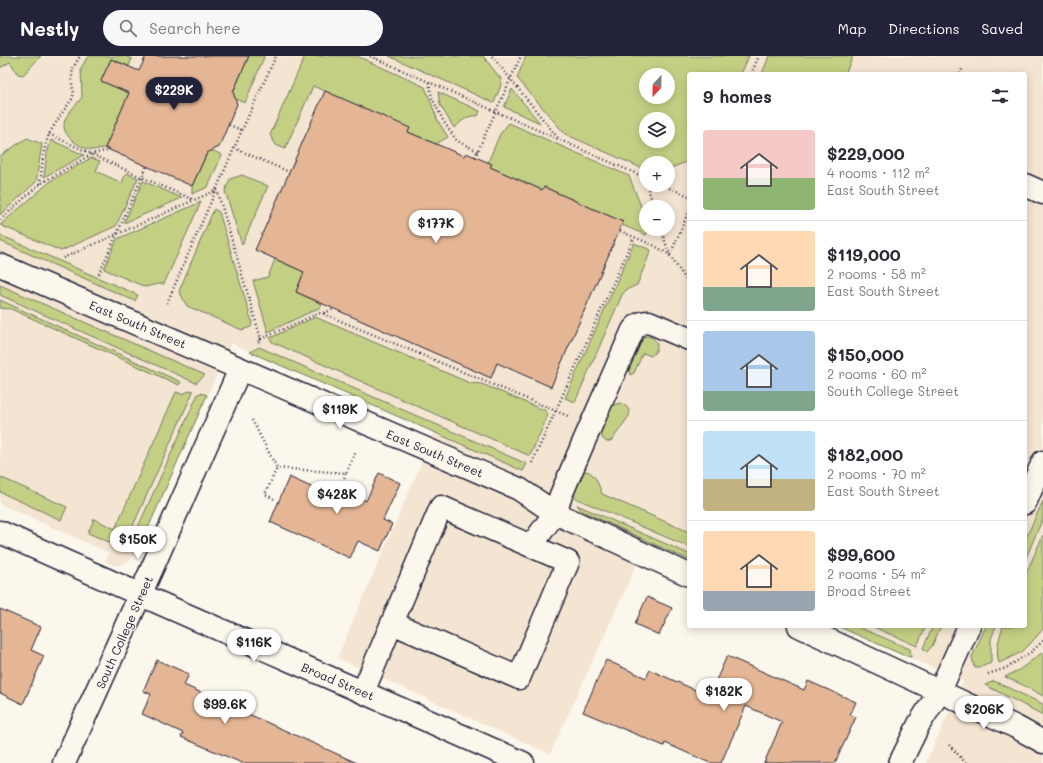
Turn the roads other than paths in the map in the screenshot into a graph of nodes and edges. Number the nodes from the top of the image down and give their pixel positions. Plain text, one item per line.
1 (1027, 186) edge
2 (1043, 193) edge
3 (0, 265) edge
4 (687, 338) edge
5 (240, 369) junction
6 (1043, 462) edge
7 (1027, 494) edge
8 (555, 513) junction
9 (0, 532) edge
10 (531, 546) junction
11 (687, 574) edge
12 (140, 595) junction
13 (392, 623) junction
14 (804, 628) edge
15 (968, 628) edge
16 (940, 691) junction
17 (363, 692) junction
18 (1043, 742) edge
19 (64, 763) edge
20 (523, 763) edge
21 (900, 763) edge

1 - 2 street
3 - 5 street, East South Street
4 - 8 street
5 - 8 street, East South Street
5 - 12 street, South College Street
6 - 7 street
8 - 10 street
8 - 11 street, East South Street
9 - 12 street, Broad Street
10 - 13 street
10 - 13 street
12 - 17 street, Broad Street
12 - 19 street, South College Street
13 - 17 street
14 - 16 street
15 - 16 street
16 - 18 street
16 - 21 street
17 - 20 street, Broad Street

